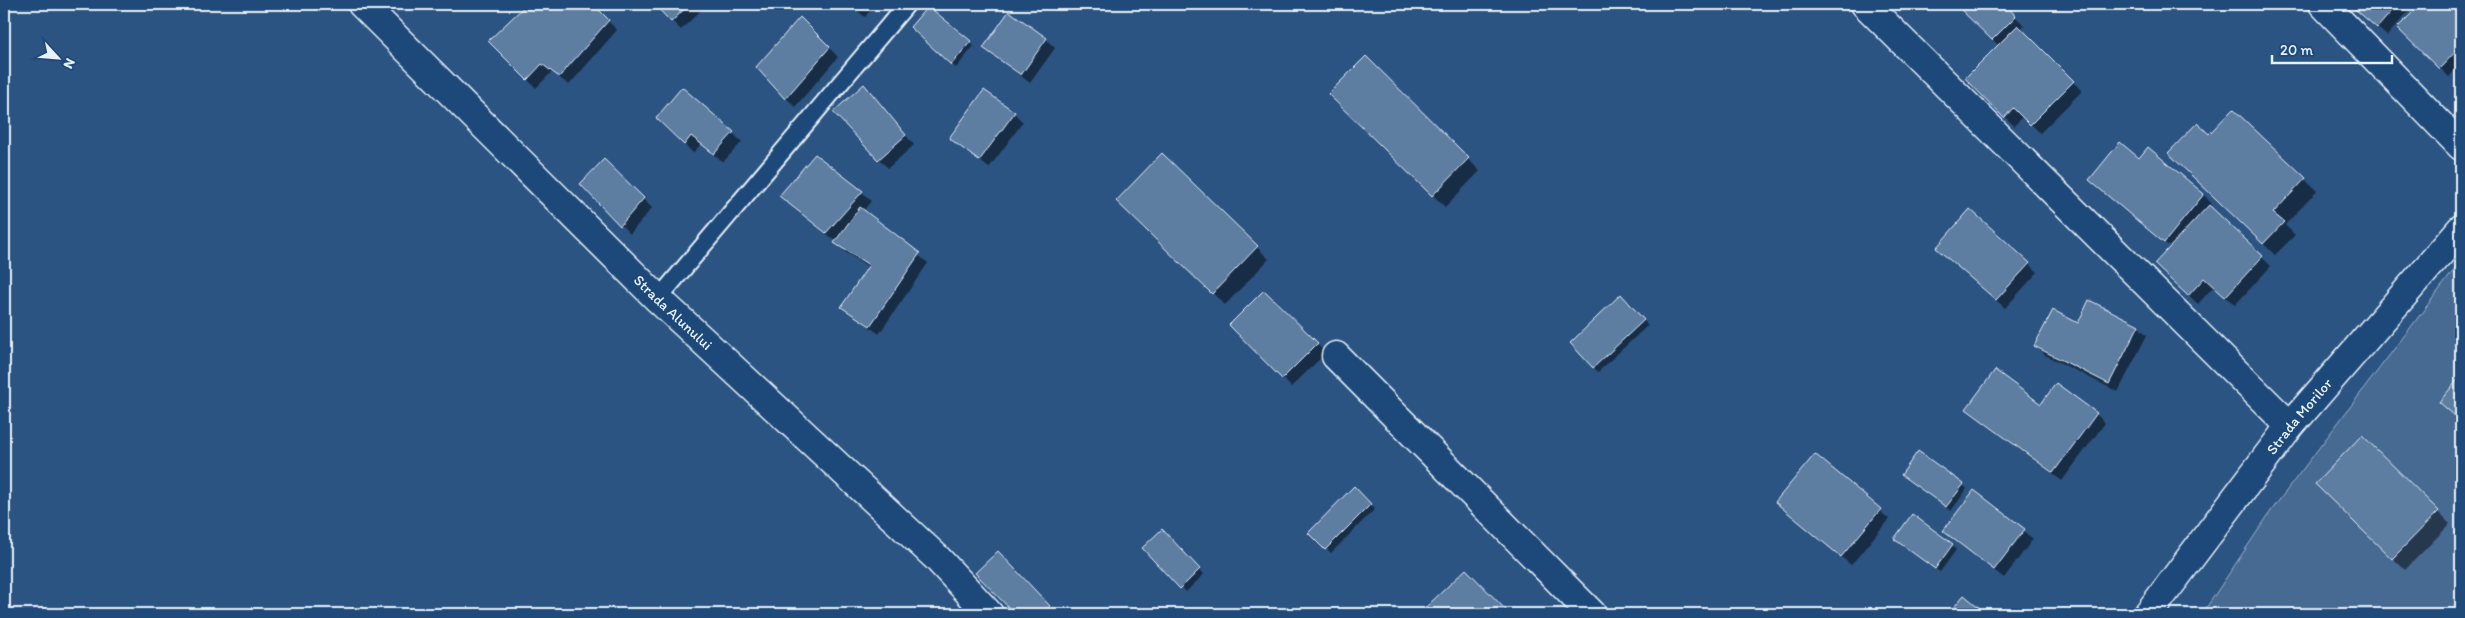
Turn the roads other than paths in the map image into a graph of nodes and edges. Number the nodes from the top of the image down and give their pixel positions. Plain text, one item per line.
1 (362, 4) edge
2 (907, 4) edge
3 (1865, 4) edge
4 (2323, 4) edge
5 (2461, 146) edge
6 (2461, 229) edge
7 (658, 298) junction
8 (1336, 356) dead end
9 (2290, 426) junction
10 (989, 614) edge
11 (1592, 614) edge
12 (2148, 614) edge

1 - 7 street, Strada Alunului
2 - 7 lane
3 - 9 street
4 - 5 street
6 - 9 street, Strada Morilor
7 - 10 street, Strada Alunului
8 - 11 street
9 - 12 street, Strada Morilor

